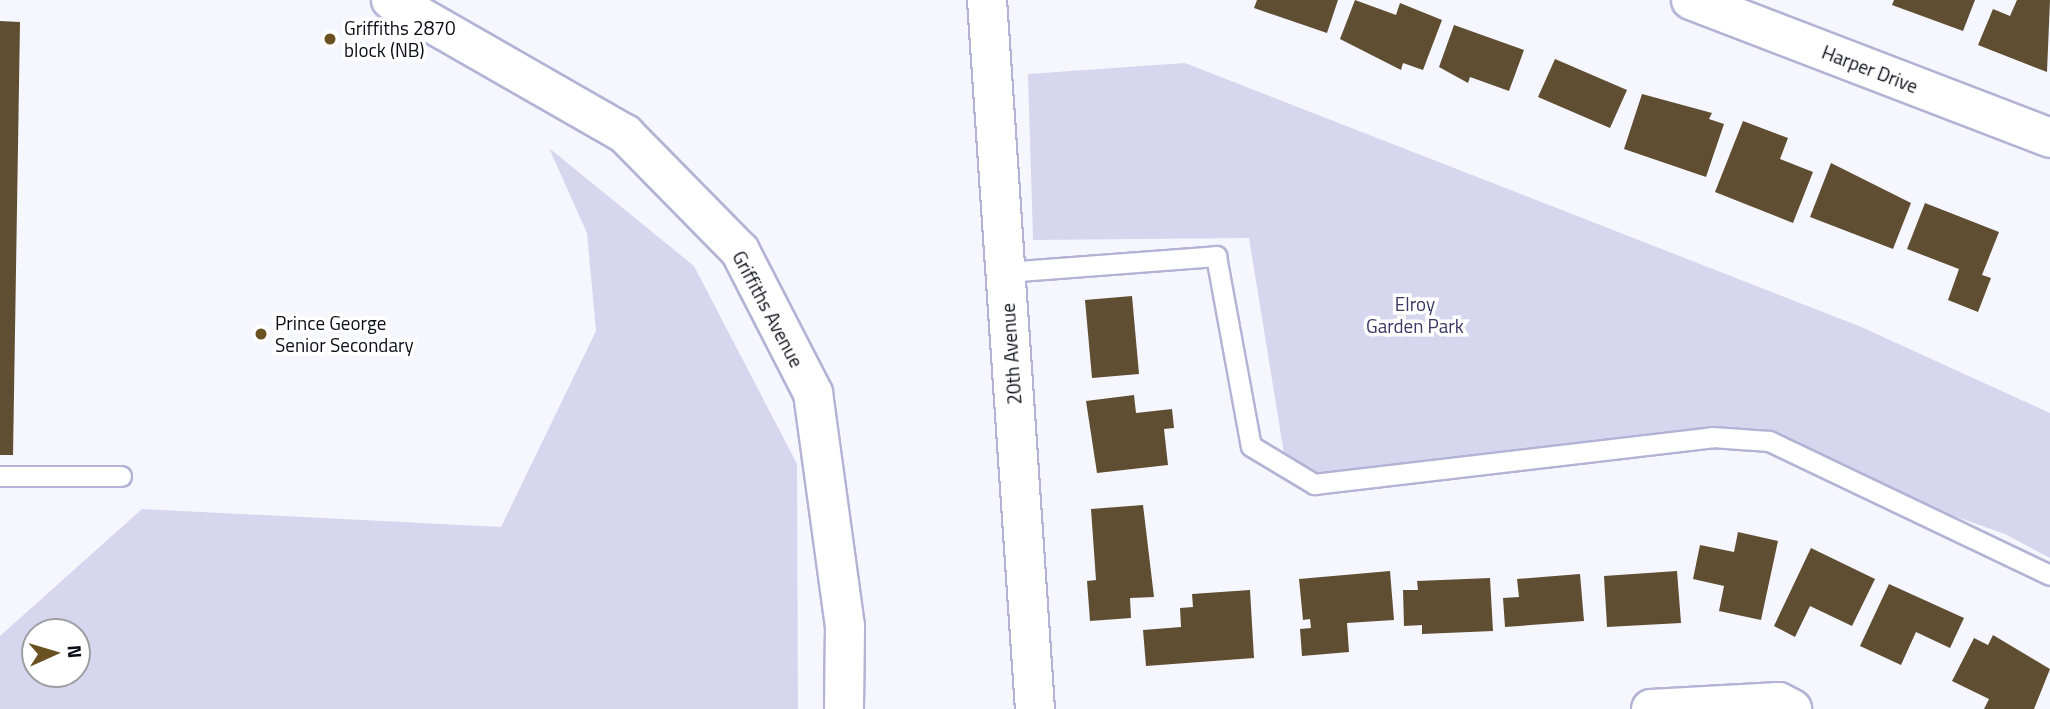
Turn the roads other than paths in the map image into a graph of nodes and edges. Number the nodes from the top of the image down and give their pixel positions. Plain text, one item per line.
1 (391, 0) edge
2 (987, 0) edge
3 (1690, 0) edge
4 (2050, 138) edge
5 (1005, 272) junction
6 (121, 476) dead end
7 (0, 477) edge
8 (2050, 575) edge
9 (844, 709) edge
10 (1035, 709) edge
11 (1651, 709) edge
12 (1792, 709) edge

1 - 9 street, Griffiths Avenue
2 - 5 street, 20th Avenue
3 - 4 street, Harper Drive
5 - 8 lane
5 - 10 street, 20th Avenue
6 - 7 lane
11 - 12 street

